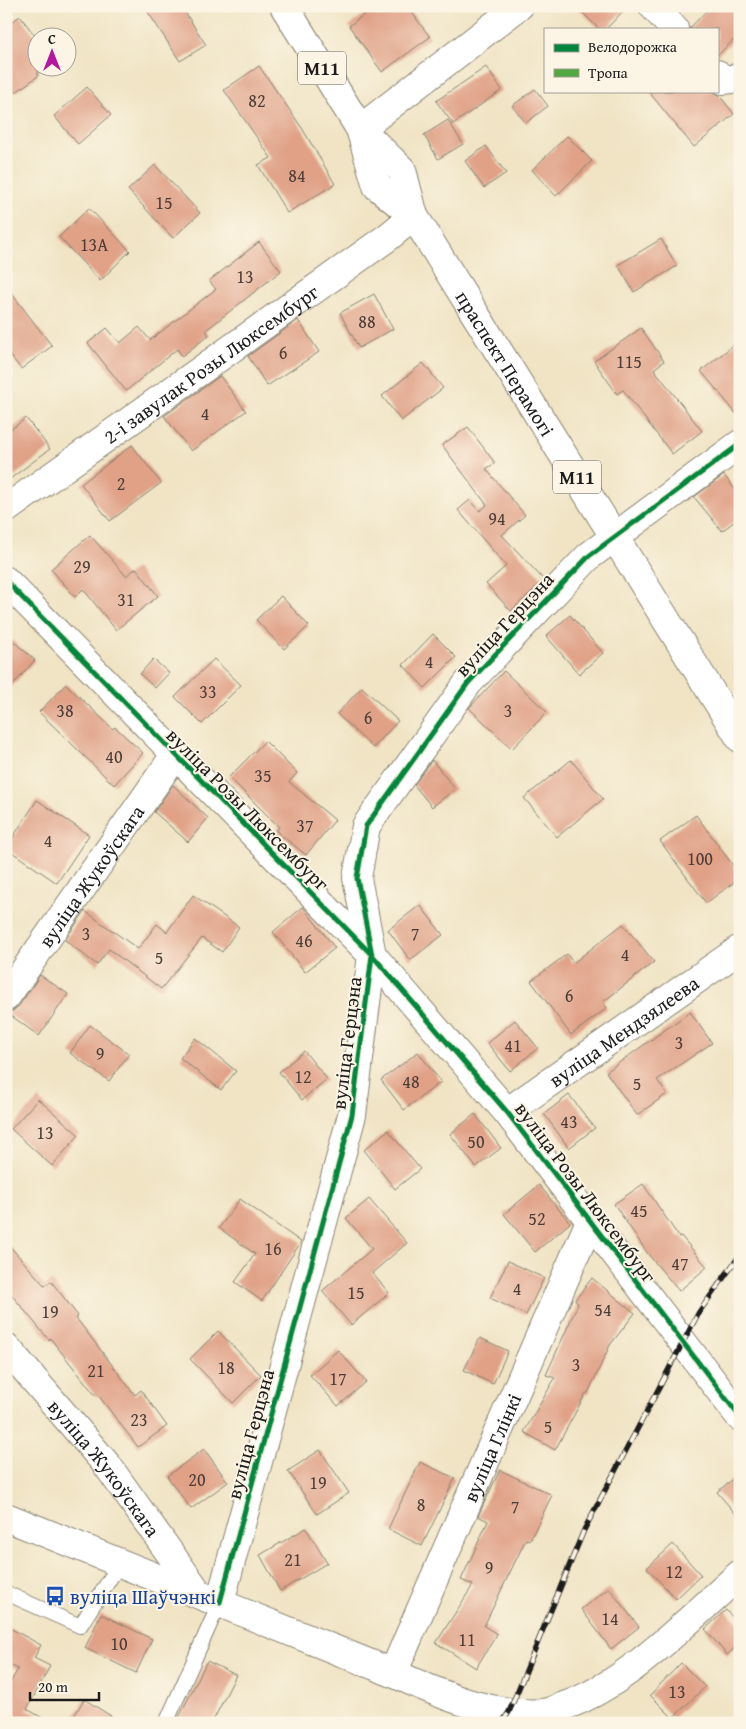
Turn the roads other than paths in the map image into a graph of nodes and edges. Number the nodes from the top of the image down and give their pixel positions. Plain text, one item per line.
1 (284, 6) edge
2 (519, 6) edge
3 (653, 6) edge
4 (673, 28) edge
5 (718, 75) edge
6 (740, 78) edge
7 (360, 129) junction
8 (414, 216) junction
9 (740, 444) edge
10 (6, 509) edge
11 (614, 536) junction
12 (6, 581) edge
13 (740, 738) edge
14 (175, 756) junction
15 (740, 949) edge
16 (372, 955) junction
17 (6, 997) edge
18 (507, 1112) junction
19 (590, 1221) junction
20 (6, 1347) edge
21 (740, 1418) edge
22 (8, 1520) edge
23 (120, 1564) junction
24 (740, 1574) edge
25 (6, 1593) edge
26 (209, 1598) junction
27 (393, 1673) junction
28 (166, 1723) edge

1 - 7 street, праспект Перамогі / М11
2 - 7 street
3 - 4 street
5 - 6 street
7 - 8 street, праспект Перамогі / М11
8 - 10 street, 2-і завулак Розы Люксембург
8 - 11 street, праспект Перамогі / М11
9 - 11 street, вуліца Герцэна
11 - 13 street, праспект Перамогі / М11
11 - 16 street, вуліца Герцэна
12 - 14 street, вуліца Розы Люксембург
14 - 16 street, вуліца Розы Люксембург
14 - 17 street, вуліца Жукоўскага
15 - 18 street, вуліца Мендзялеева
16 - 18 street, вуліца Розы Люксембург
16 - 26 street, вуліца Герцэна
18 - 19 street, вуліца Розы Люксембург
19 - 21 street, вуліца Розы Люксембург
19 - 27 street, вуліца Глінкі
20 - 26 street, вуліца Жукоўскага
22 - 23 street
23 - 25 lane
23 - 26 street
24 - 27 street
26 - 27 street
26 - 28 lane

